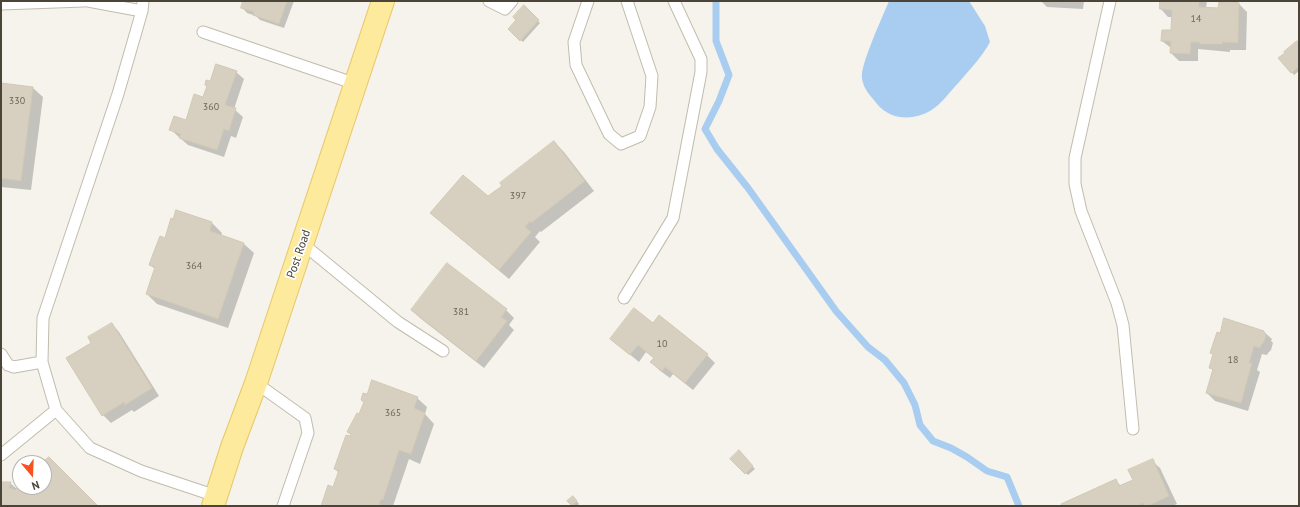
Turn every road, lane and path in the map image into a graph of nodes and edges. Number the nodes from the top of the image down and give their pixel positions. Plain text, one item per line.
1 (84, 1) edge
2 (88, 1) edge
3 (383, 1) edge
4 (489, 1) edge
5 (512, 1) edge
6 (588, 1) edge
7 (627, 1) edge
8 (674, 1) edge
9 (1110, 1) edge
10 (1, 4) edge
11 (143, 6) edge
12 (204, 32) dead end
13 (356, 84) junction
14 (303, 244) junction
15 (624, 298) dead end
16 (444, 351) dead end
17 (1, 354) edge
18 (42, 362) junction
19 (256, 383) junction
20 (56, 410) junction
21 (1133, 429) dead end
22 (1, 455) edge
23 (214, 501) edge
24 (283, 506) edge

1 - 10 lane
2 - 11 lane
3 - 13 main road, Post Road
4 - 5 lane
6 - 7 lane
8 - 15 lane
9 - 21 lane
11 - 18 lane
12 - 13 lane
13 - 14 main road, Post Road
14 - 16 lane
14 - 19 main road, Post Road
17 - 18 lane
18 - 20 lane
19 - 23 main road, Post Road
19 - 24 lane
20 - 22 lane
20 - 23 lane

